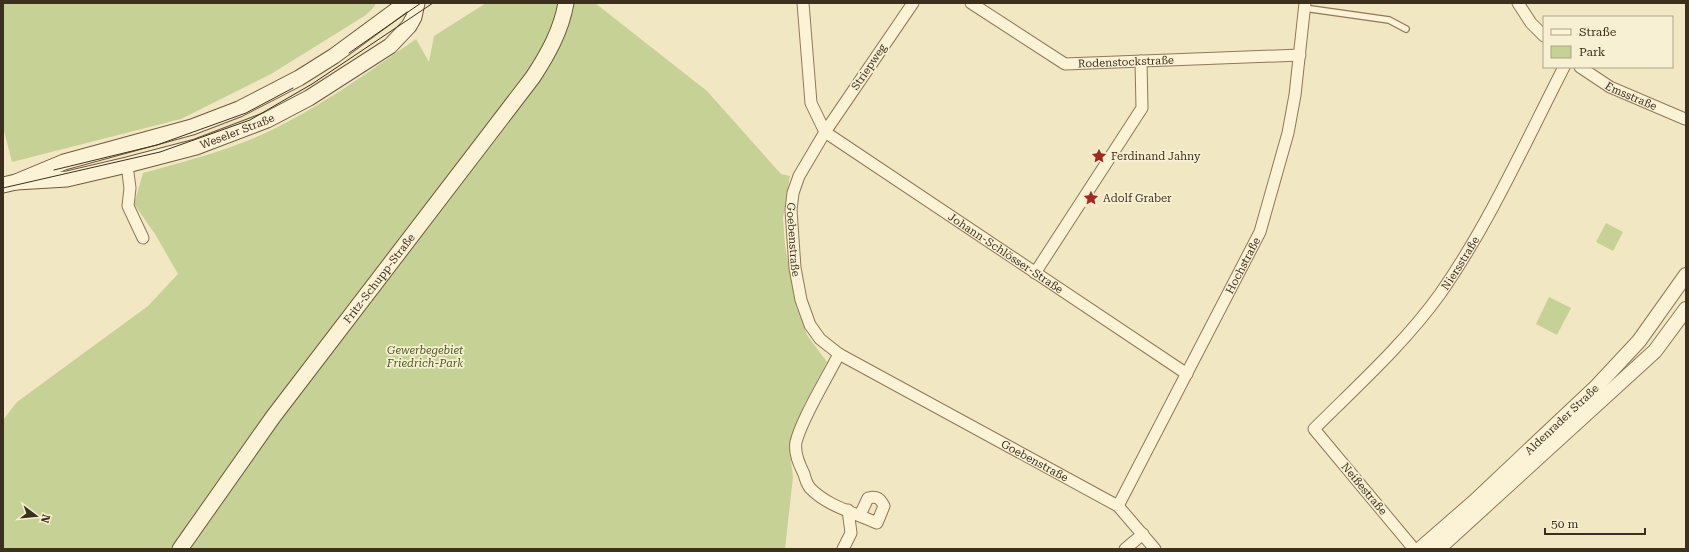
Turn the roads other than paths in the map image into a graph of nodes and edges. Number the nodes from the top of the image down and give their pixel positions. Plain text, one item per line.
1 (406, 3) edge
2 (417, 3) edge
3 (566, 3) edge
4 (803, 3) edge
5 (913, 3) edge
6 (971, 3) edge
7 (1518, 3) edge
8 (1304, 5) edge
9 (1406, 28) dead end
10 (1543, 35) edge
11 (1300, 55) junction
12 (1141, 62) junction
13 (1563, 68) edge
14 (1582, 68) edge
15 (1685, 119) edge
16 (826, 132) junction
17 (127, 165) junction
18 (10, 184) edge
19 (143, 238) dead end
20 (1035, 273) junction
21 (1686, 275) edge
22 (1686, 309) edge
23 (839, 354) junction
24 (1187, 374) junction
25 (1314, 429) joint
26 (1118, 506) junction
27 (848, 510) junction
28 (860, 515) dead end
29 (1143, 534) junction
30 (180, 549) edge
31 (843, 549) edge
32 (1125, 549) edge
33 (1155, 549) edge
34 (1414, 549) edge
35 (1420, 549) edge
36 (1438, 549) edge

1 - 18 main road, Weseler Straße
2 - 17 main road, Weseler Straße
3 - 30 main road, Fritz-Schupp-Straße
4 - 16 street
5 - 16 street, Striepweg
6 - 12 street, Rodenstockstraße
7 - 10 street
8 - 9 lane
8 - 11 street, Hochstraße
11 - 12 street, Rodenstockstraße
11 - 24 street, Hochstraße
12 - 20 street
13 - 25 street, Niersstraße
14 - 15 street, Emsstraße
16 - 20 street, Johann-Schlösser-Straße
16 - 23 street, Goebenstraße
17 - 18 main road, Weseler Straße
17 - 19 street
20 - 24 street, Johann-Schlösser-Straße
21 - 35 street, Aldenrader Straße
22 - 36 street, Aldenrader Straße
23 - 26 street, Goebenstraße
23 - 27 street
24 - 26 street, Hochstraße
25 - 34 street, Neißestraße
26 - 29 street, Goebenstraße
27 - 28 street
27 - 31 street
29 - 32 street
29 - 33 street, Goebenstraße

